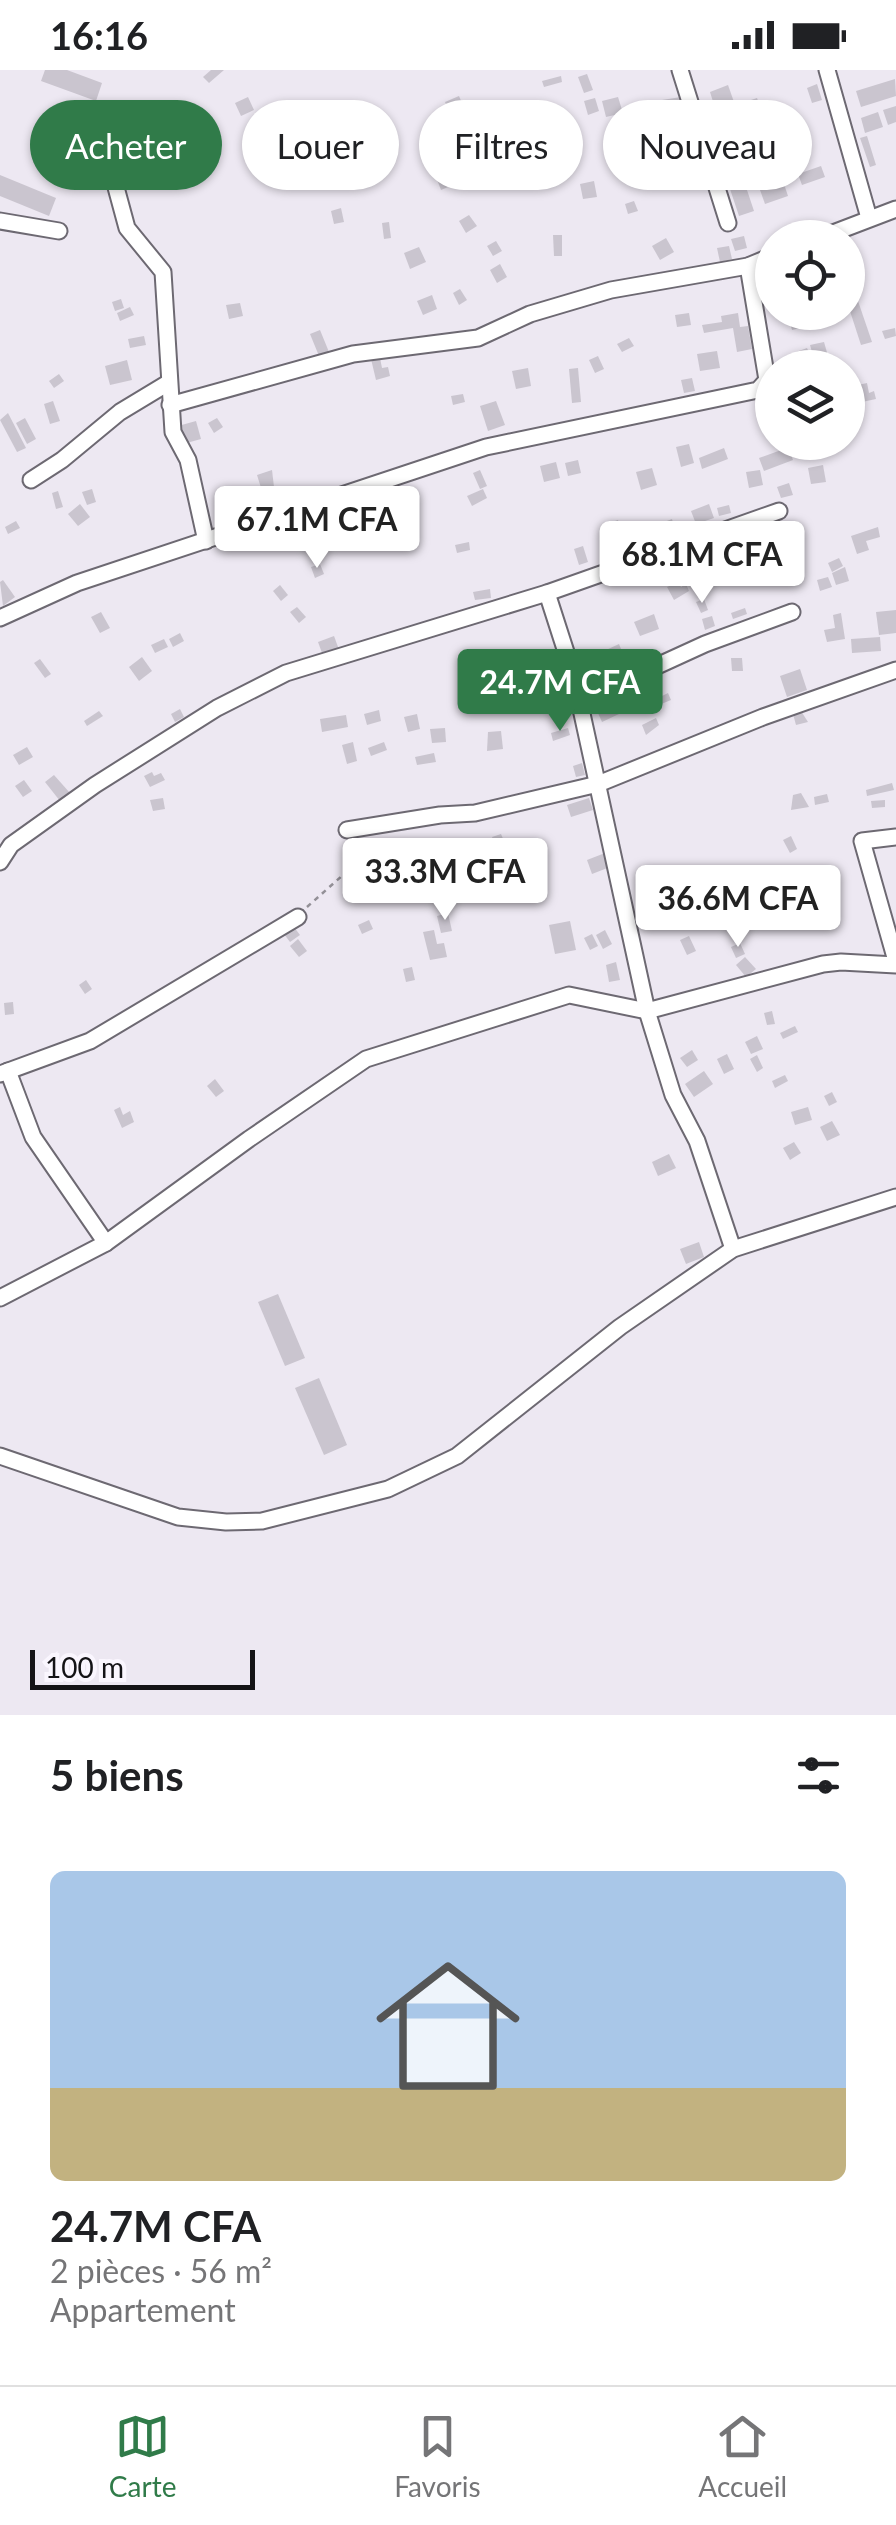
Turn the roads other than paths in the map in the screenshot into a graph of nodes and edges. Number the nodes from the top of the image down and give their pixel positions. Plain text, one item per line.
1 (680, 70) edge
2 (827, 70) edge
3 (116, 190) edge
4 (896, 209) edge
5 (870, 218) junction
6 (865, 220) edge
7 (0, 221) edge
8 (728, 224) dead end
9 (59, 231) dead end
10 (755, 263) edge
11 (748, 266) junction
12 (168, 383) junction
13 (170, 406) junction
14 (31, 480) dead end
15 (779, 511) dead end
16 (206, 541) junction
17 (548, 593) junction
18 (792, 612) dead end
19 (0, 618) edge
20 (896, 670) edge
21 (574, 678) junction
22 (598, 784) junction
23 (347, 830) road end
24 (896, 837) edge
25 (0, 862) edge
26 (298, 917) road end
27 (896, 963) edge
28 (647, 1010) junction
29 (4, 1073) edge
30 (896, 1197) edge
31 (106, 1243) junction
32 (733, 1248) junction
33 (0, 1298) edge
34 (0, 1456) edge

1 - 8 street
2 - 5 street
3 - 12 street
4 - 5 street
5 - 6 street
7 - 9 street
10 - 11 street
11 - 13 street
11 - 16 street
12 - 13 street
12 - 14 street
13 - 16 street
15 - 17 street
16 - 19 street
17 - 21 street
17 - 25 street
18 - 21 street
20 - 22 street
21 - 22 street
22 - 23 street
22 - 28 street
24 - 27 street
26 - 29 street
27 - 28 street
28 - 31 street
28 - 32 street
29 - 31 street
30 - 32 street
31 - 33 street
32 - 34 street

